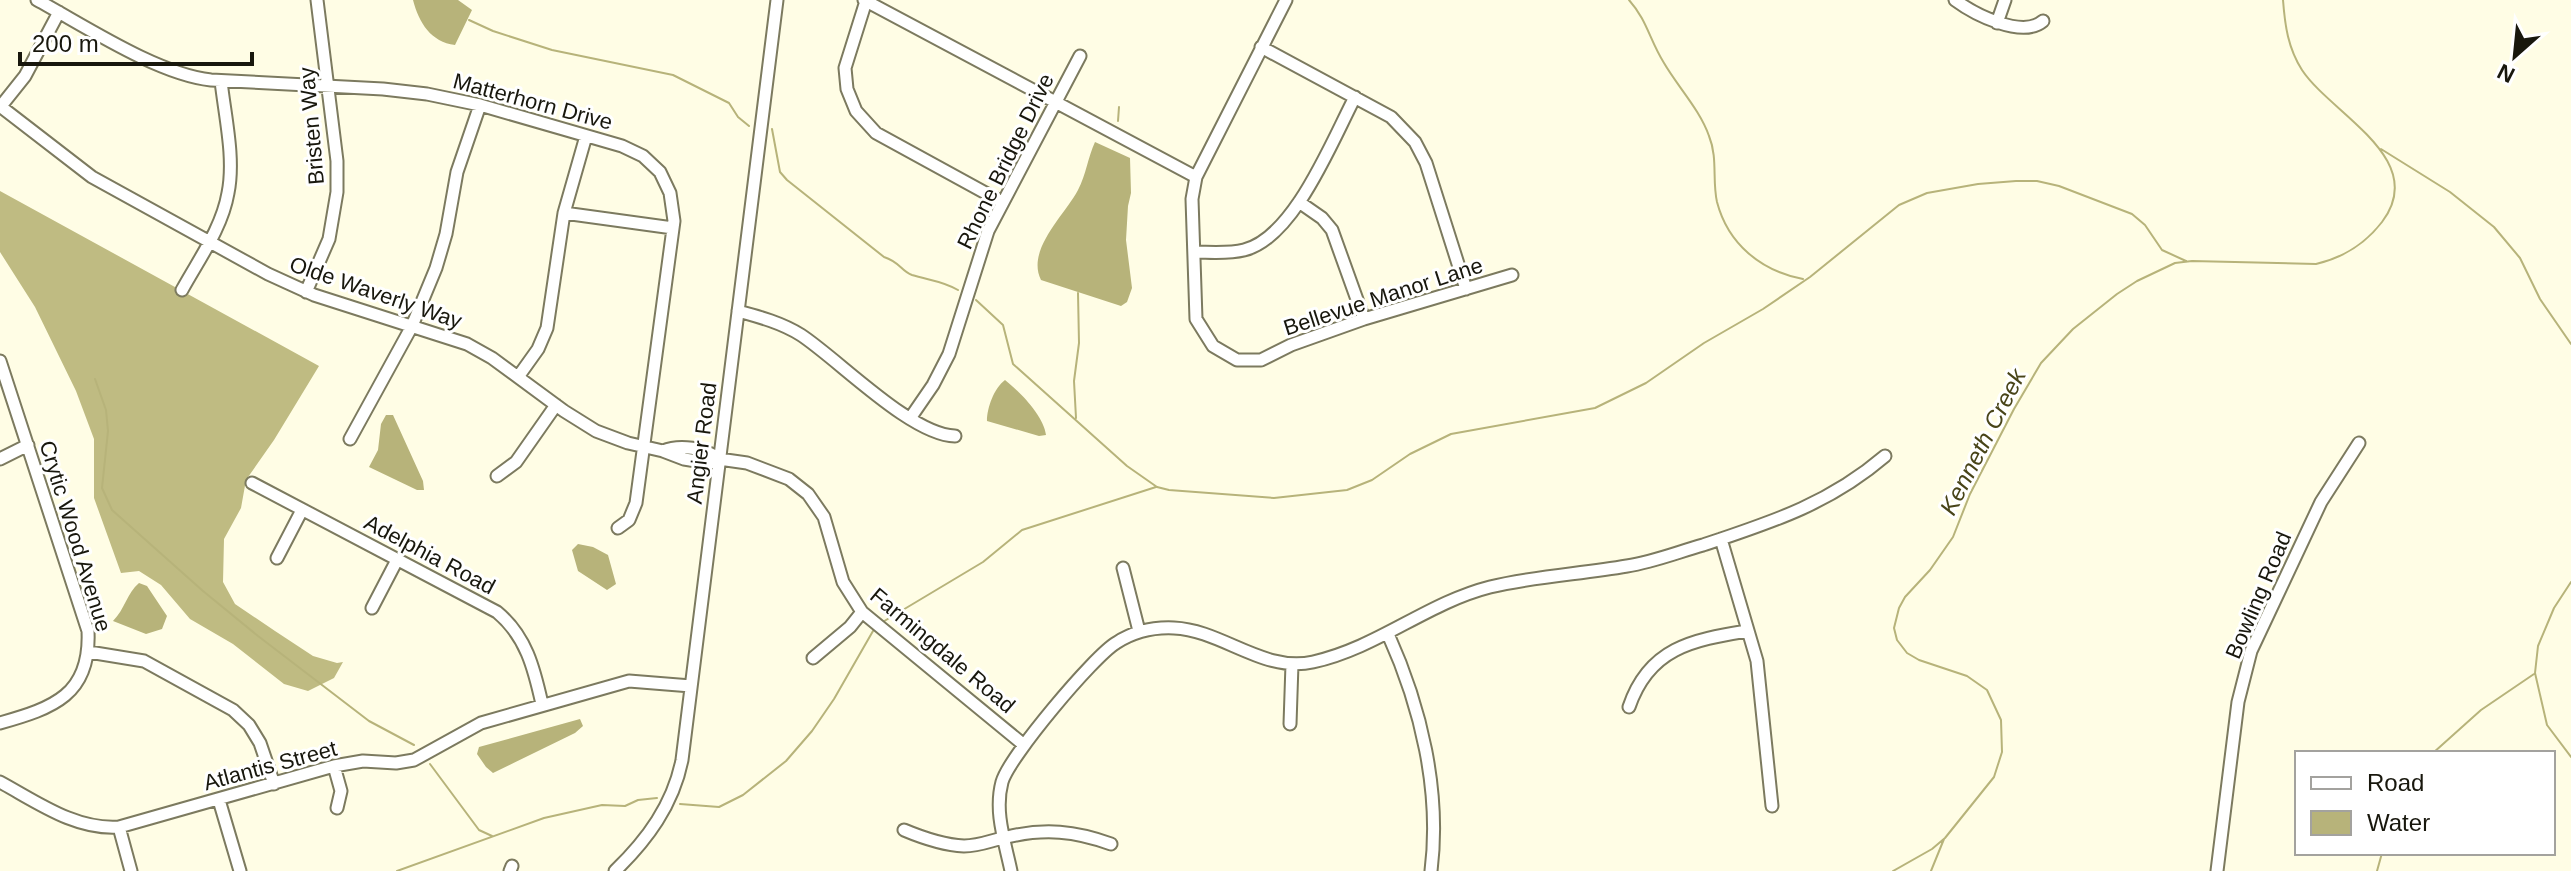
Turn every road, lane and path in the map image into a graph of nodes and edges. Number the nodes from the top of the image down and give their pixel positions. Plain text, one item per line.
1 (37, 0) edge
2 (317, 0) edge
3 (777, 0) edge
4 (865, 0) edge
5 (1286, 0) edge
6 (1955, 0) edge
7 (2005, 0) edge
8 (59, 12) junction
9 (2043, 21) dead end
10 (1997, 23) junction
11 (1261, 47) junction
12 (1080, 56) dead end
13 (221, 81) junction
14 (328, 87) junction
15 (1355, 97) junction
16 (1055, 103) junction
17 (480, 105) junction
18 (0, 106) edge
19 (586, 136) junction
20 (1196, 177) junction
21 (1002, 202) junction
22 (1299, 202) junction
23 (564, 213) junction
24 (673, 228) junction
25 (209, 241) junction
26 (1194, 252) junction
27 (1512, 275) dead end
28 (1466, 289) junction
29 (182, 290) dead end
30 (306, 292) junction
31 (738, 311) junction
32 (1364, 319) junction
33 (412, 326) junction
34 (0, 361) edge
35 (518, 377) junction
36 (556, 405) junction
37 (911, 417) junction
38 (955, 436) dead end
39 (350, 439) dead end
40 (2359, 443) dead end
41 (28, 445) junction
42 (643, 447) junction
43 (1885, 456) dead end
44 (0, 459) edge
45 (719, 459) junction
46 (497, 476) dead end
47 (252, 483) dead end
48 (302, 510) junction
49 (618, 528) dead end
50 (1721, 539) junction
51 (277, 558) dead end
52 (397, 560) junction
53 (1123, 568) dead end
54 (372, 608) dead end
55 (862, 612) junction
56 (1139, 631) junction
57 (1747, 631) junction
58 (1388, 634) junction
59 (89, 652) junction
60 (813, 658) dead end
61 (1292, 664) junction
62 (691, 686) junction
63 (542, 704) junction
64 (1629, 707) dead end
65 (0, 723) edge
66 (1290, 724) dead end
67 (1024, 745) junction
68 (334, 766) junction
69 (0, 782) edge
70 (274, 784) junction
71 (219, 800) junction
72 (1772, 806) dead end
73 (337, 808) dead end
74 (119, 827) junction
75 (904, 830) dead end
76 (1003, 837) junction
77 (1111, 844) dead end
78 (131, 871) edge
79 (240, 871) edge
80 (615, 871) edge
81 (1011, 871) edge
82 (1431, 871) edge
83 (2217, 871) edge

1 - 8 street, Matterhorn Drive
2 - 14 street, Bristen Way
3 - 31 street, Angier Road
4 - 16 street
4 - 21 street
5 - 11 street, Bellevue Manor Lane
6 - 10 street
7 - 10 street
8 - 13 street, Matterhorn Drive
8 - 18 street
9 - 10 street
11 - 15 street
11 - 20 street, Bellevue Manor Lane
12 - 16 street, Rhone Bridge Drive
13 - 14 street, Matterhorn Drive
13 - 25 street
14 - 17 street, Matterhorn Drive
14 - 30 street, Bristen Way
15 - 22 street
15 - 28 street
16 - 20 street
16 - 21 street, Rhone Bridge Drive
17 - 19 street, Matterhorn Drive
17 - 33 street
18 - 25 street, Olde Waverly Way
19 - 23 street
19 - 24 street, Matterhorn Drive
20 - 26 street, Bellevue Manor Lane
21 - 37 street, Rhone Bridge Drive
22 - 26 street
22 - 32 street
23 - 24 street
23 - 35 street
24 - 42 street, Matterhorn Drive
25 - 29 street
25 - 30 street, Olde Waverly Way
26 - 32 street, Bellevue Manor Lane
27 - 28 street, Bellevue Manor Lane
28 - 32 street, Bellevue Manor Lane
30 - 33 street, Olde Waverly Way
31 - 37 street
31 - 45 street, Angier Road
33 - 35 street, Olde Waverly Way
33 - 39 street
34 - 41 street, Crytic Wood Avenue
35 - 36 street, Olde Waverly Way
36 - 42 street, Olde Waverly Way
36 - 46 street
37 - 38 street
40 - 83 street, Bowling Road
41 - 44 street
41 - 59 street, Crytic Wood Avenue
42 - 45 street, Olde Waverly Way
42 - 49 street, Matterhorn Drive
43 - 50 street
45 - 55 street, Farmingdale Road
45 - 62 street, Angier Road
47 - 48 street, Adelphia Road
48 - 51 street
48 - 52 street, Adelphia Road
50 - 57 street
50 - 58 street
52 - 54 street
52 - 63 street, Adelphia Road
53 - 56 street
55 - 60 street
55 - 67 street, Farmingdale Road
56 - 61 street
56 - 67 street
57 - 64 street
57 - 72 street
58 - 61 street
58 - 82 street
59 - 65 street, Crytic Wood Avenue
59 - 70 street
61 - 66 street
62 - 63 street, Atlantis Street
62 - 80 street, Angier Road
63 - 68 street, Atlantis Street
67 - 76 street
68 - 70 street, Atlantis Street
68 - 73 street
69 - 74 street, Atlantis Street
70 - 71 street, Atlantis Street
71 - 74 street, Atlantis Street
71 - 79 street
74 - 78 street
75 - 76 street
76 - 77 street
76 - 81 street

